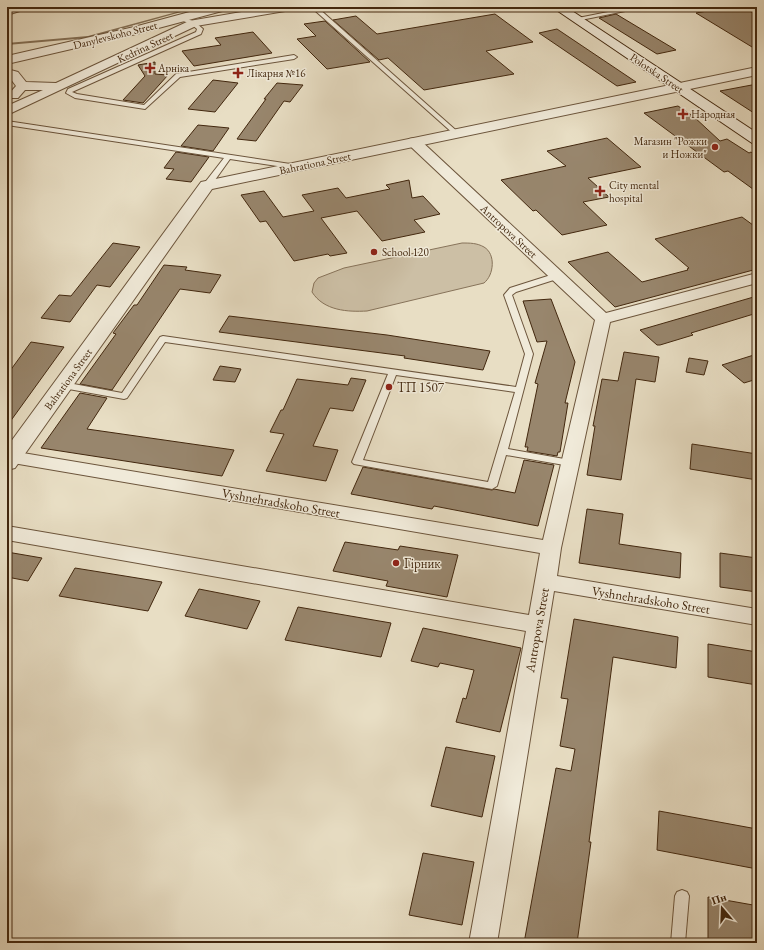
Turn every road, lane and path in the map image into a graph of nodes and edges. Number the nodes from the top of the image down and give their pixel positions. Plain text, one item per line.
1 (22, 7) edge
2 (220, 7) edge
3 (291, 7) edge
4 (314, 7) edge
5 (558, 7) edge
6 (642, 7) edge
7 (7, 12) edge
8 (180, 18) junction
9 (576, 19) junction
10 (193, 23) junction
11 (294, 57) dead end
12 (7, 60) edge
13 (757, 71) edge
14 (8, 74) edge
15 (68, 83) junction
16 (22, 86) junction
17 (679, 88) junction
18 (7, 104) edge
19 (7, 111) edge
20 (7, 124) edge
21 (457, 134) junction
22 (757, 140) edge
23 (414, 142) junction
24 (228, 157) junction
25 (297, 167) junction
26 (207, 185) junction
27 (557, 276) junction
28 (757, 278) edge
29 (603, 319) junction
30 (393, 372) junction
31 (63, 385) junction
32 (520, 390) junction
33 (502, 451) junction
34 (9, 460) edge
35 (570, 463) junction
36 (7, 533) edge
37 (551, 548) junction
38 (545, 582) junction
39 (757, 618) edge
40 (538, 625) junction
41 (682, 896) dead end
42 (483, 943) edge
43 (678, 943) edge

1 - 7 street
2 - 8 street, Danylevskoho Street
3 - 10 street, Kedrina Street
4 - 21 lane
5 - 9 street, Polotska Street
6 - 9 lane
8 - 10 lane
8 - 12 street, Danylevskoho Street
9 - 17 street, Polotska Street
10 - 11 lane
10 - 15 street, Kedrina Street
13 - 17 street, Bahrationa Street
14 - 16 street
15 - 16 street
15 - 19 street, Kedrina Street
16 - 18 street
17 - 21 street, Bahrationa Street
17 - 22 street, Polotska Street
20 - 24 lane
21 - 23 street, Bahrationa Street
23 - 25 street, Bahrationa Street
23 - 27 street, Antropova Street
24 - 25 lane
24 - 26 lane
25 - 26 street, Bahrationa Street
26 - 31 street, Bahrationa Street
27 - 29 street, Antropova Street
27 - 32 lane
28 - 29 street
29 - 35 street, Antropova Street
30 - 31 lane
30 - 32 lane
30 - 33 lane
31 - 34 street, Bahrationa Street
32 - 33 lane
33 - 35 lane
34 - 37 street, Vyshnehradskoho Street
35 - 37 street, Antropova Street
36 - 40 street
37 - 38 street, Antropova Street
38 - 39 street, Vyshnehradskoho Street
38 - 40 street, Antropova Street
40 - 42 street, Antropova Street
41 - 43 lane

